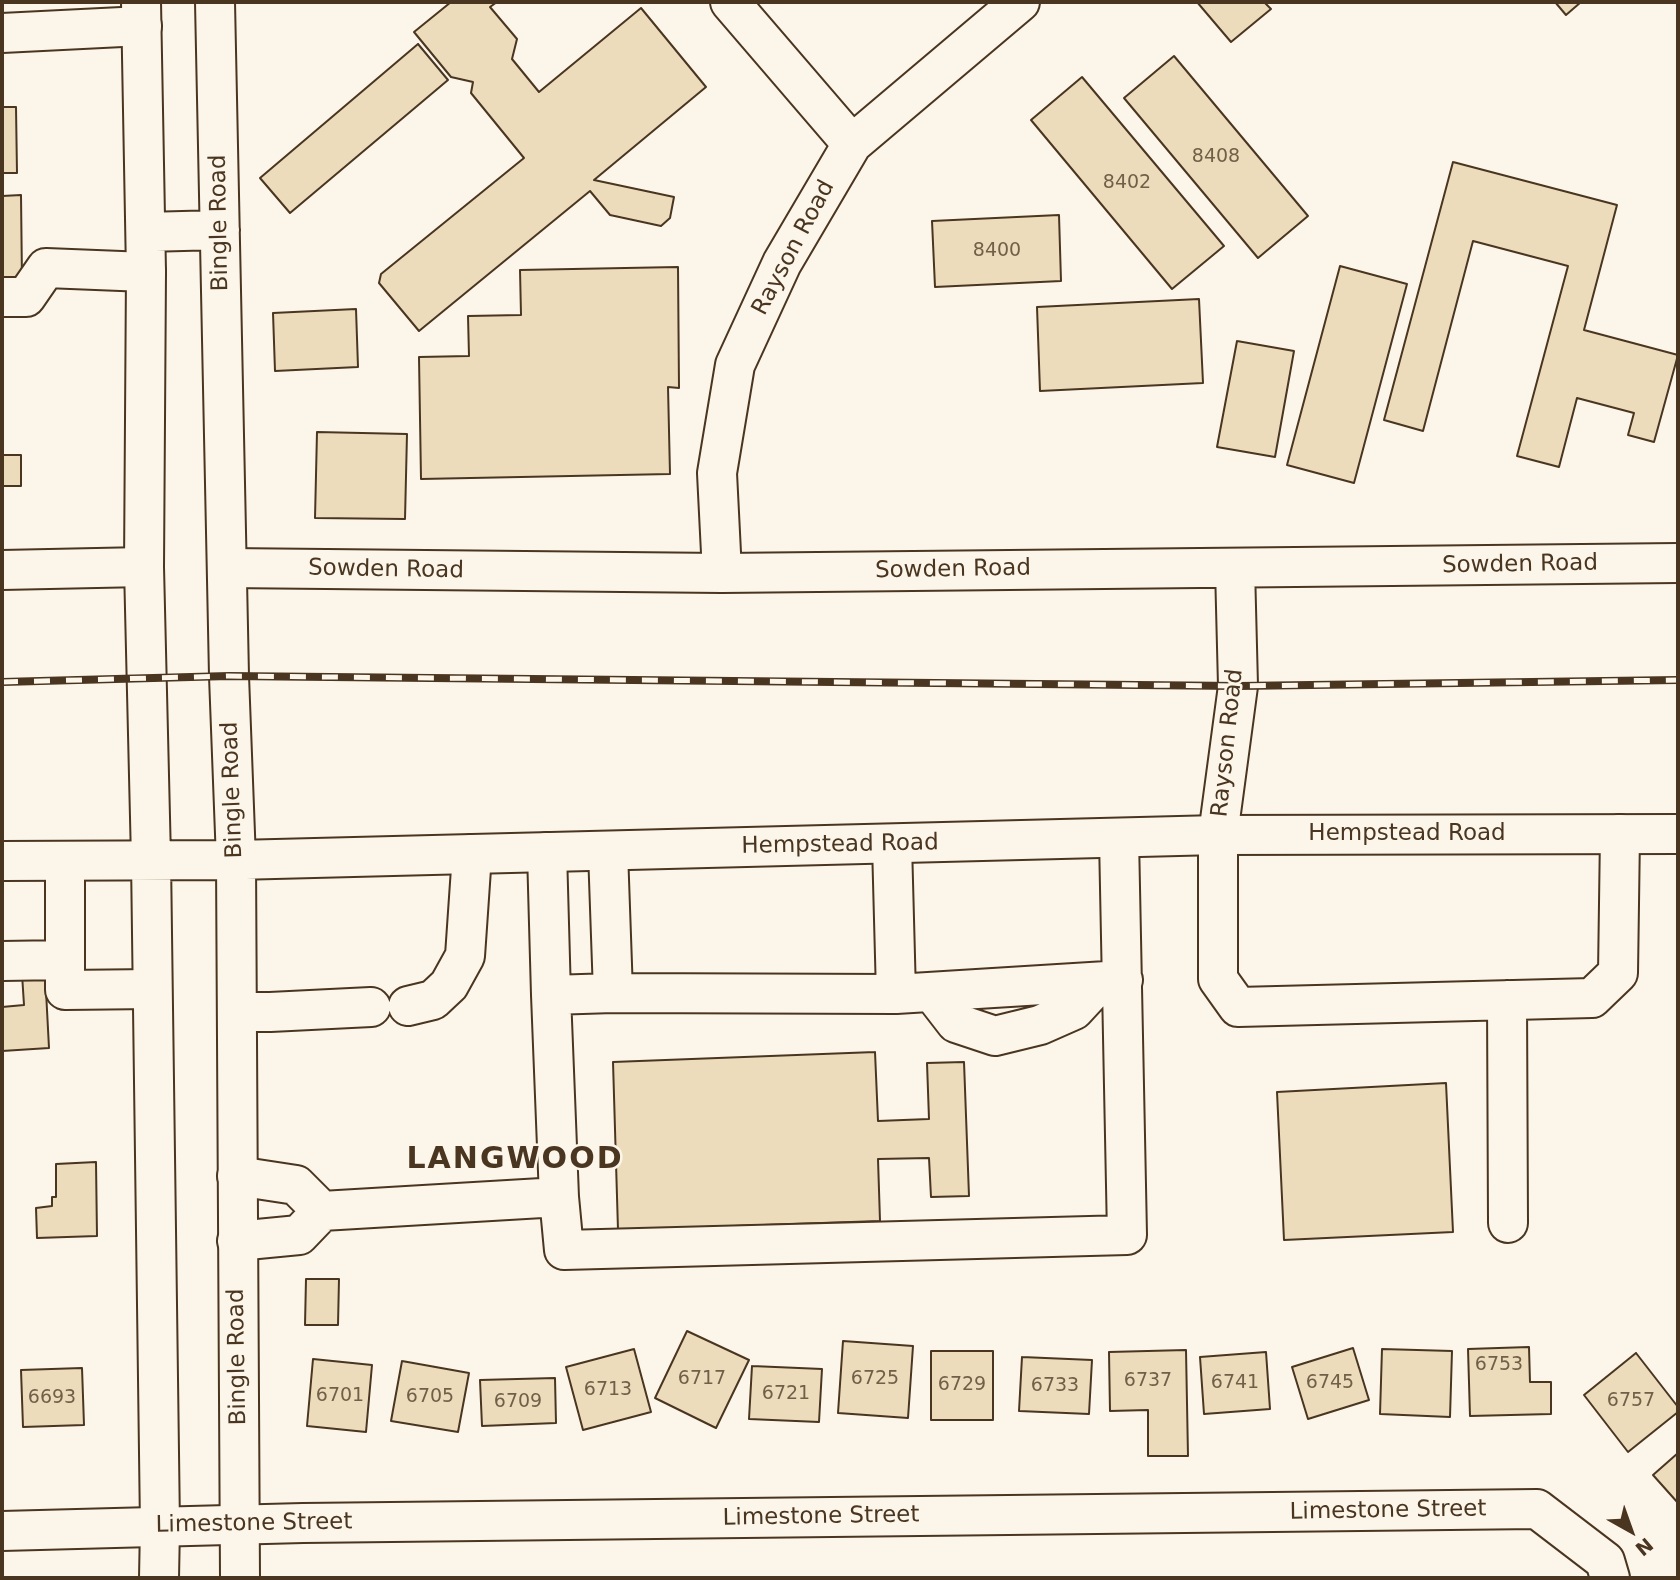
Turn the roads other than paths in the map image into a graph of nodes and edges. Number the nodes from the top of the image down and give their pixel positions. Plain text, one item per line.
1 (215, 2) edge
2 (730, 2) edge
3 (1020, 2) edge
4 (142, 14) edge
5 (2, 33) edge
6 (852, 145) junction
7 (220, 230) junction
8 (146, 232) junction
9 (146, 272) junction
10 (2, 298) edge
11 (1678, 563) edge
12 (144, 567) junction
13 (227, 568) junction
14 (1235, 568) junction
15 (2, 570) edge
16 (722, 573) junction
17 (1620, 834) junction
18 (1678, 834) edge
19 (1218, 835) junction
20 (1119, 838) junction
21 (892, 844) junction
22 (608, 850) junction
23 (547, 852) junction
24 (472, 854) junction
25 (151, 859) junction
26 (236, 860) junction
27 (2, 861) edge
28 (65, 861) junction
29 (65, 960) junction
30 (2, 961) edge
31 (1111, 981) junction
32 (152, 989) junction
33 (613, 993) junction
34 (914, 993) junction
35 (551, 995) junction
36 (1507, 1000) junction
37 (237, 1012) junction
38 (237, 1177) junction
39 (559, 1197) junction
40 (322, 1211) junction
41 (1508, 1223) dead end
42 (237, 1241) junction
43 (240, 1524) junction
44 (160, 1526) junction
45 (2, 1531) edge
46 (159, 1578) edge
47 (240, 1578) edge
48 (1610, 1578) edge

1 - 7 main road, Bingle Road
2 - 6 main road
3 - 6 main road, Rayson Road
4 - 5 main road
4 - 8 main road
6 - 16 main road, Rayson Road
7 - 8 main road
7 - 13 main road, Bingle Road
8 - 9 main road
9 - 10 main road
9 - 12 main road
11 - 14 main road, Sowden Road
12 - 15 main road
12 - 25 main road
13 - 16 main road, Sowden Road
13 - 26 main road, Bingle Road
14 - 16 main road, Sowden Road
14 - 19 main road, Rayson Road
17 - 18 main road, Hempstead Road
17 - 19 main road, Hempstead Road
17 - 36 main road
19 - 20 main road, Hempstead Road
19 - 36 main road, Rayson Road
20 - 21 main road, Hempstead Road
20 - 31 main road
21 - 22 main road, Hempstead Road
21 - 34 main road
22 - 23 main road, Hempstead Road
22 - 33 main road
23 - 24 main road, Hempstead Road
23 - 35 main road
24 - 26 main road, Hempstead Road
24 - 37 main road
25 - 26 main road, Hempstead Road
25 - 28 main road, Hempstead Road
25 - 32 main road
26 - 37 main road, Bingle Road
27 - 28 main road, Hempstead Road
28 - 29 main road
29 - 30 main road
29 - 32 main road
31 - 34 main road
31 - 39 main road
32 - 44 main road
33 - 34 main road
33 - 35 main road
35 - 39 main road
36 - 41 main road
37 - 38 main road, Bingle Road
38 - 40 main road
38 - 42 main road, Bingle Road
39 - 40 main road
40 - 42 main road
42 - 43 main road, Bingle Road
43 - 44 main road, Limestone Street
43 - 47 main road, Bingle Road
43 - 48 main road, Limestone Street
44 - 45 main road, Limestone Street
44 - 46 main road

